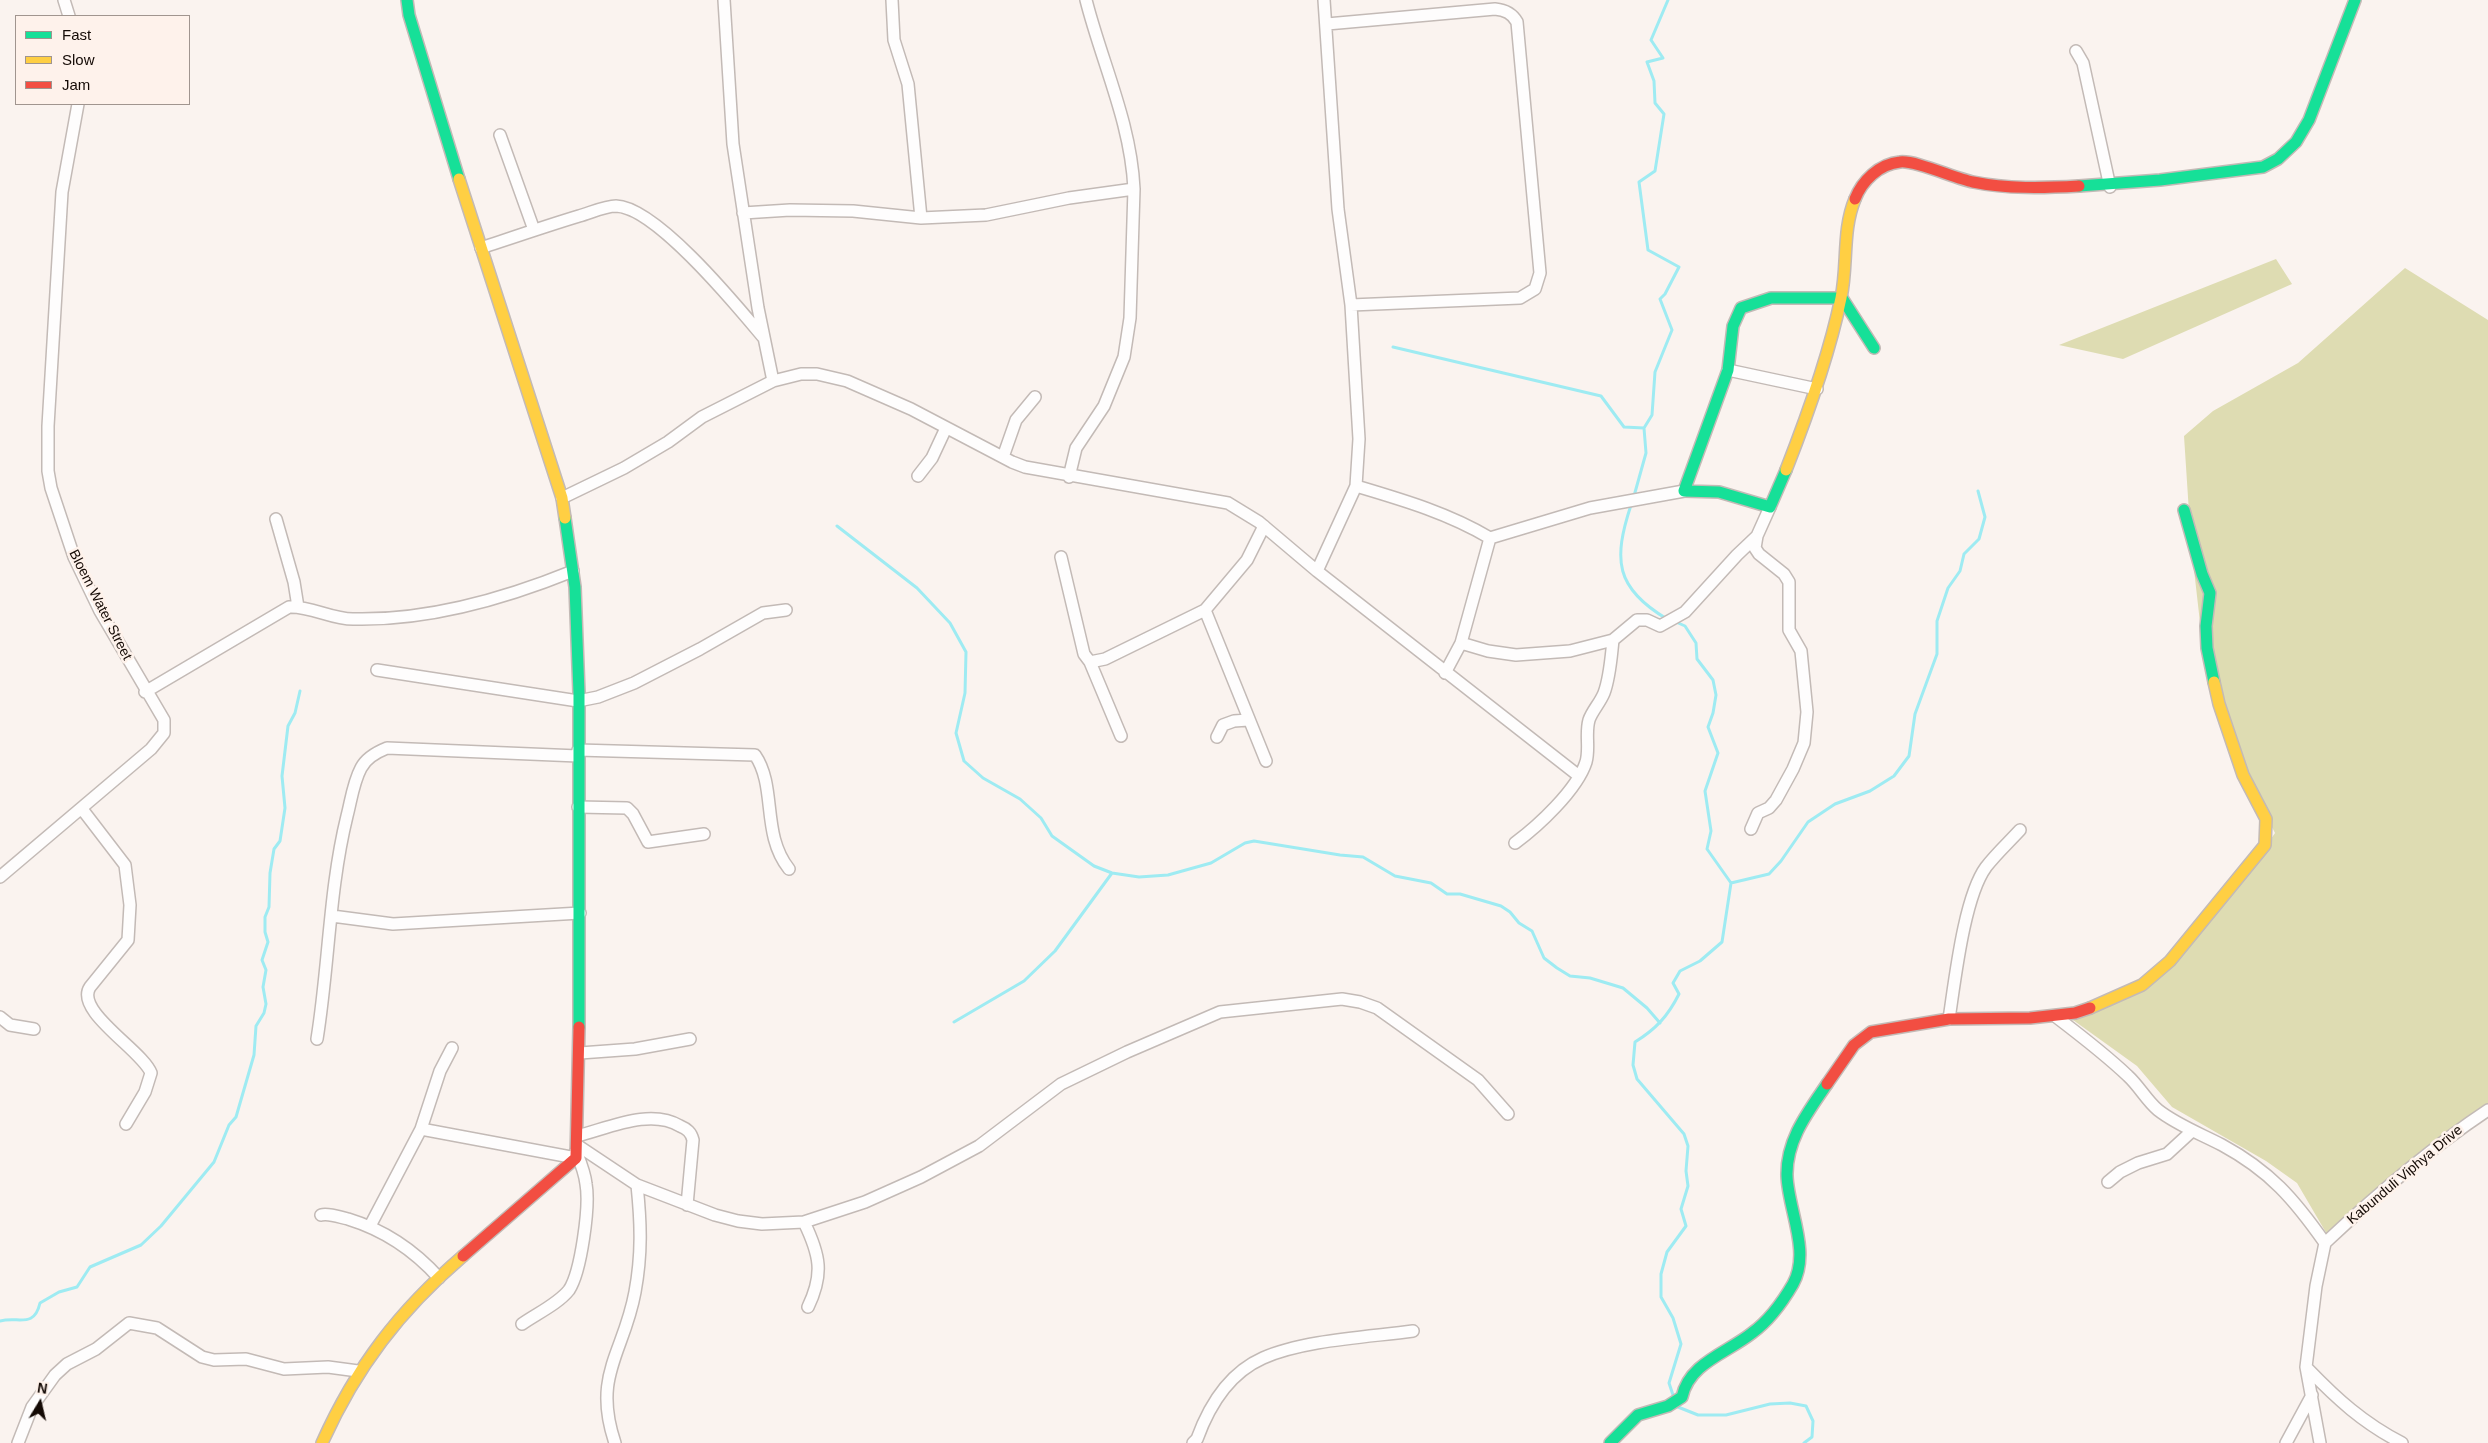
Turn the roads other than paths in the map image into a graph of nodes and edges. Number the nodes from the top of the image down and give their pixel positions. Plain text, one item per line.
1 (64, 0) edge
2 (406, 0) edge
3 (724, 0) edge
4 (892, 0) edge
5 (1086, 0) edge
6 (1324, 0) edge
7 (2355, 0) edge
8 (69, 15) edge
9 (1327, 24) junction
10 (2076, 51) dead end
11 (78, 105) edge
12 (500, 135) dead end
13 (2110, 187) junction
14 (1134, 188) junction
15 (743, 213) junction
16 (921, 218) junction
17 (534, 230) junction
18 (481, 248) junction
19 (1842, 298) junction
20 (1351, 305) junction
21 (764, 338) junction
22 (1874, 348) dead end
23 (1728, 370) junction
24 (773, 381) junction
25 (1817, 389) junction
26 (1035, 397) dead end
27 (946, 428) junction
28 (1003, 457) junction
29 (918, 476) dead end
30 (1069, 476) junction
31 (1356, 486) junction
32 (1684, 491) junction
33 (562, 498) junction
34 (1770, 507) junction
35 (2184, 510) dead end
36 (276, 519) dead end
37 (1264, 526) junction
38 (1757, 536) junction
39 (1490, 538) junction
40 (1061, 556) dead end
41 (573, 570) junction
42 (1317, 571) junction
43 (298, 607) junction
44 (786, 610) dead end
45 (1205, 610) junction
46 (1613, 640) junction
47 (1461, 643) junction
48 (1090, 662) junction
49 (377, 670) dead end
50 (1445, 672) junction
51 (145, 692) junction
52 (578, 701) junction
53 (1248, 720) junction
54 (1121, 736) dead end
55 (1217, 737) dead end
56 (578, 753) junction
57 (1266, 761) dead end
58 (1579, 776) junction
59 (578, 807) junction
60 (82, 809) junction
61 (1751, 829) dead end
62 (2020, 830) dead end
63 (704, 834) dead end
64 (1515, 843) dead end
65 (789, 869) dead end
66 (0, 877) edge
67 (580, 913) junction
68 (332, 916) junction
69 (2055, 1016) junction
70 (0, 1017) edge
71 (1949, 1019) junction
72 (34, 1029) dead end
73 (317, 1039) dead end
74 (690, 1039) dead end
75 (452, 1048) dead end
76 (580, 1054) junction
77 (2488, 1110) edge
78 (1508, 1114) dead end
79 (126, 1124) dead end
80 (421, 1129) junction
81 (2192, 1131) junction
82 (577, 1147) junction
83 (2108, 1182) dead end
84 (637, 1185) junction
85 (687, 1205) junction
86 (321, 1215) dead end
87 (804, 1222) junction
88 (370, 1226) junction
89 (2325, 1243) junction
90 (439, 1278) junction
91 (808, 1307) dead end
92 (522, 1324) dead end
93 (1413, 1331) dead end
94 (2306, 1367) junction
95 (358, 1371) junction
96 (2312, 1395) junction
97 (18, 1443) edge
98 (322, 1443) edge
99 (614, 1443) edge
100 (1193, 1443) edge
101 (1610, 1443) edge
102 (2286, 1443) edge
103 (2320, 1443) edge
104 (2402, 1443) edge

1 - 8 street
2 - 18 street
3 - 15 street
4 - 16 street
5 - 14 street
6 - 9 street
7 - 13 street
9 - 20 street
9 - 20 street
10 - 13 street
11 - 51 street, Bloem Water Street
12 - 17 street
13 - 19 street
14 - 16 street
14 - 30 street
15 - 16 street
15 - 21 street
17 - 18 street
17 - 21 street
18 - 33 street
19 - 22 street
19 - 23 street
19 - 25 street
20 - 31 street
21 - 24 street
23 - 25 street
23 - 32 street
24 - 27 street
24 - 33 street
25 - 34 street
26 - 28 street
27 - 28 street
27 - 29 street
28 - 30 street
30 - 37 street
31 - 39 street
31 - 42 street
32 - 34 street
32 - 39 street
33 - 41 street
34 - 38 street
35 - 69 street
36 - 43 street
37 - 42 street
37 - 45 street
38 - 46 street
38 - 61 street
39 - 47 street
40 - 48 street
41 - 43 street
41 - 52 street
42 - 50 street
43 - 51 street
44 - 52 street
45 - 48 street
45 - 53 street
46 - 47 street
46 - 58 street
47 - 50 street
48 - 54 street
49 - 52 street
50 - 58 street
51 - 60 street, Bloem Water Street
52 - 56 street
53 - 55 street
53 - 57 street
56 - 59 street
56 - 65 street
56 - 68 street
58 - 64 street
59 - 63 street
59 - 67 street
60 - 66 street, Bloem Water Street
60 - 79 street
62 - 71 street
67 - 68 street
67 - 76 street
68 - 73 street
69 - 71 street
69 - 81 street
70 - 72 street
71 - 101 street
74 - 76 street
75 - 80 street
76 - 82 street
77 - 89 street, Kabunduli Viphya Drive
78 - 87 street
80 - 82 street
80 - 88 street
81 - 83 street
81 - 89 street
82 - 84 street
82 - 85 street
82 - 90 street
82 - 92 street
84 - 85 street
84 - 99 street
85 - 87 street
86 - 88 street
87 - 91 street
88 - 90 street
89 - 94 street
90 - 95 street
93 - 100 street
94 - 96 street
94 - 104 street
95 - 97 street
95 - 98 street
96 - 102 street
96 - 103 street

